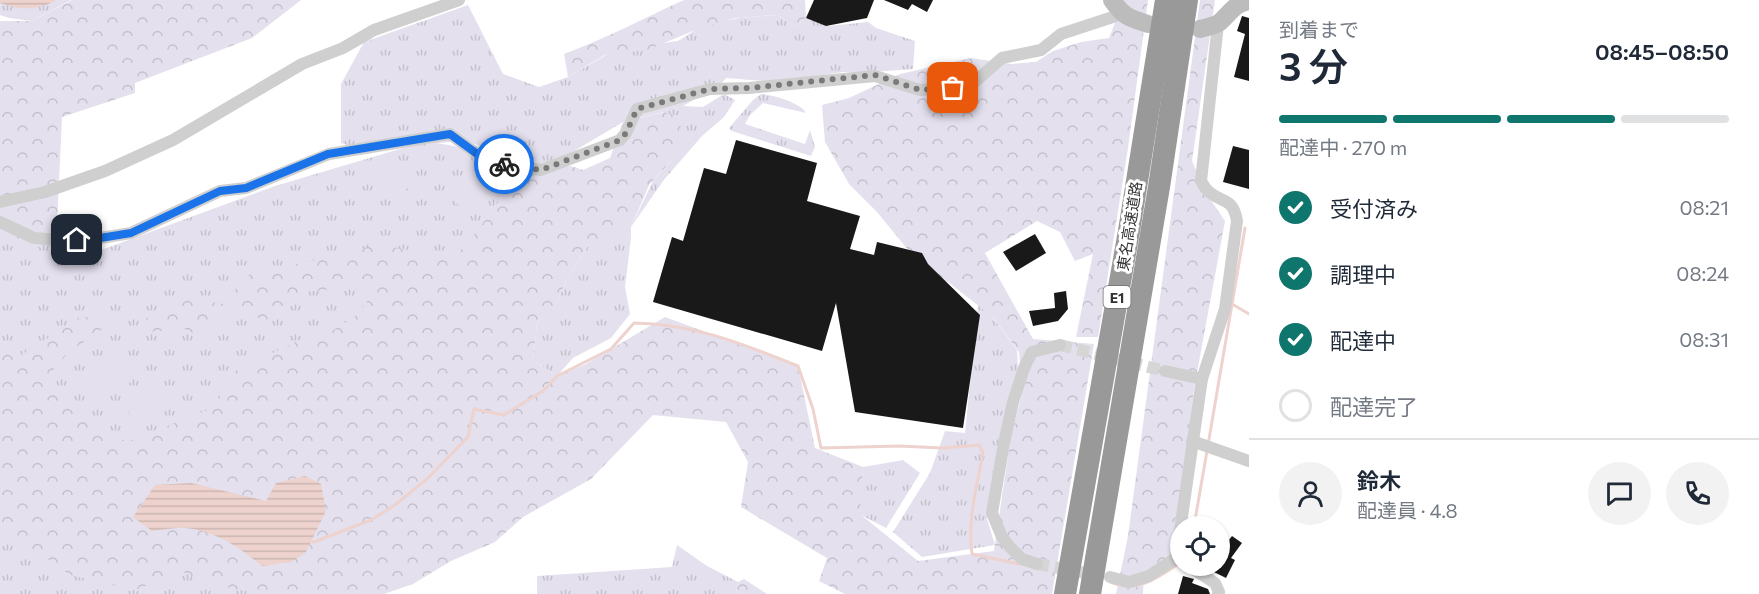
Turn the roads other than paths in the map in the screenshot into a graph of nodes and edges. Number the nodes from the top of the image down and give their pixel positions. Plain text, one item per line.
1 (459, 0) edge
2 (1166, 0) edge
3 (1187, 0) edge
4 (1249, 1) edge
5 (1229, 4) edge
6 (1117, 7) edge
7 (1148, 24) dead end
8 (1218, 24) junction
9 (1200, 29) dead end
10 (0, 202) edge
11 (0, 222) edge
12 (1060, 345) tunnel mouth
13 (1165, 371) tunnel mouth
14 (1202, 379) junction
15 (1192, 441) junction
16 (1249, 461) edge
17 (1183, 516) edge
18 (1038, 564) tunnel mouth
19 (1170, 564) edge
20 (1204, 576) edge
21 (1110, 577) tunnel mouth
22 (1065, 594) edge
23 (1090, 594) edge
24 (1218, 594) edge

1 - 10 street
2 - 22 highway, 東名高速道路 / E1
3 - 23 highway, 東名高速道路 / E1
4 - 5 street
5 - 8 street
6 - 7 street
6 - 11 street
8 - 9 street
8 - 14 street
12 - 18 street
13 - 14 street
14 - 15 street
15 - 16 street
15 - 17 street
19 - 21 street
20 - 24 street

